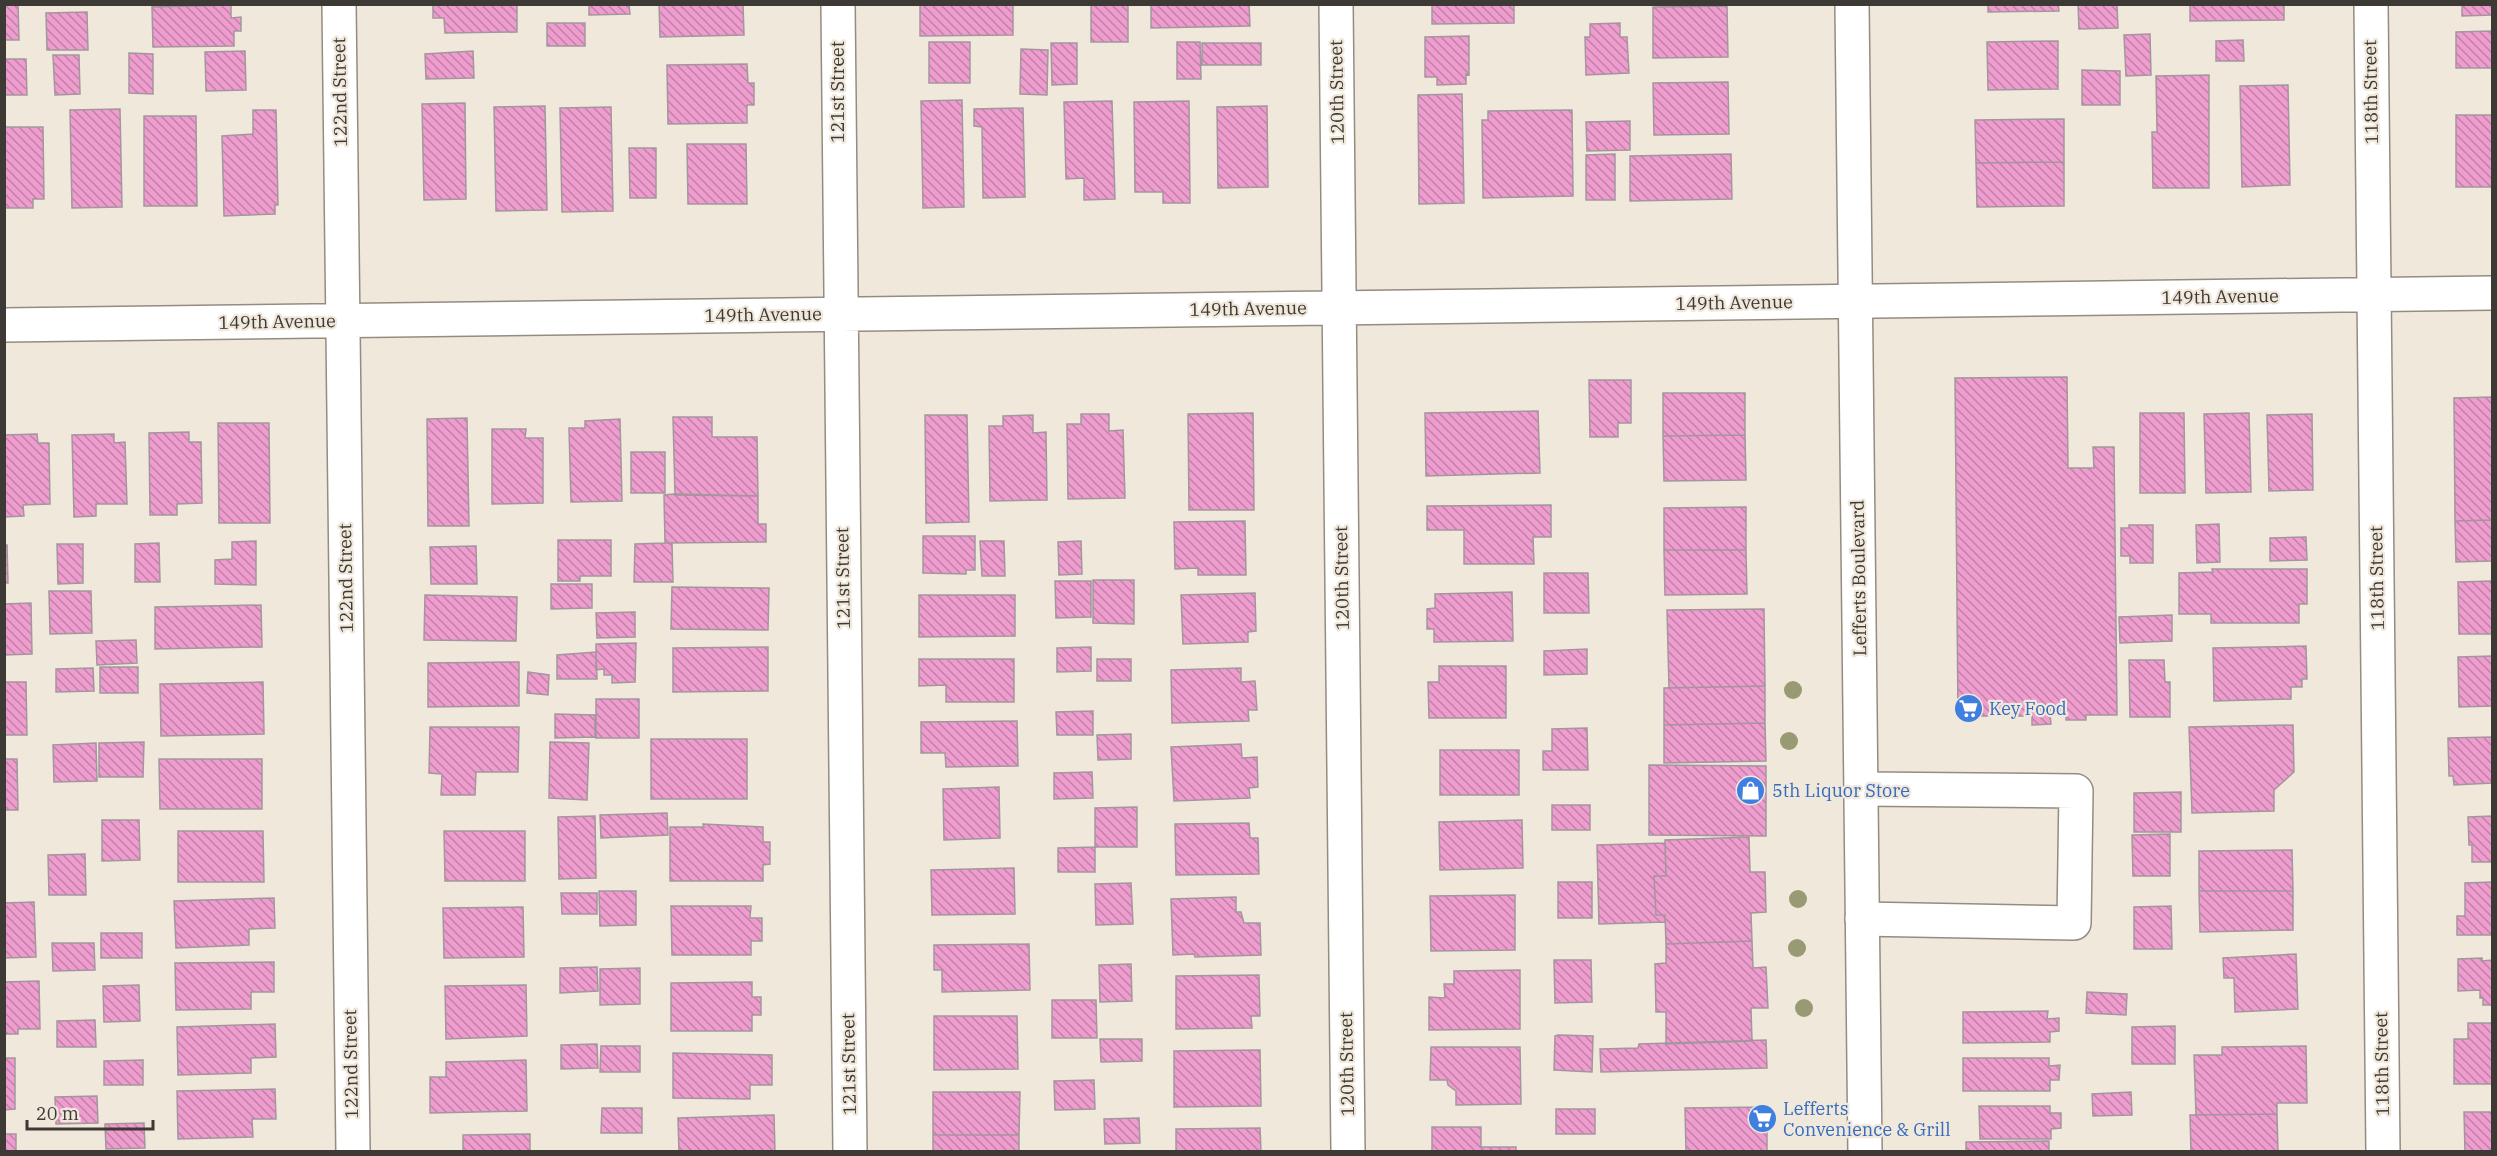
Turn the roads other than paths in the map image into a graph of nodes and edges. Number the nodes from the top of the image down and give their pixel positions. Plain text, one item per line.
1 (339, 4) edge
2 (837, 4) edge
3 (1336, 4) edge
4 (1852, 4) edge
5 (2371, 4) edge
6 (2493, 293) edge
7 (2373, 295) junction
8 (1856, 302) junction
9 (1339, 308) junction
10 (840, 315) junction
11 (342, 321) junction
12 (4, 325) edge
13 (1861, 789) junction
14 (1862, 919) junction
15 (352, 1152) edge
16 (850, 1152) edge
17 (1348, 1152) edge
18 (1865, 1152) edge
19 (2383, 1152) edge

1 - 11 street, 122nd Street
2 - 10 street, 121st Street
3 - 9 street, 120th Street
4 - 8 street, Lefferts Boulevard
5 - 7 street, 118th Street
6 - 7 street, 149th Avenue
7 - 8 street, 149th Avenue
7 - 19 street, 118th Street
8 - 9 street, 149th Avenue
8 - 13 street, Lefferts Boulevard
9 - 10 street, 149th Avenue
9 - 17 street, 120th Street
10 - 11 street, 149th Avenue
10 - 16 street, 121st Street
11 - 12 street, 149th Avenue
11 - 15 street, 122nd Street
13 - 14 street, Lefferts Boulevard
13 - 14 street
14 - 18 street, Lefferts Boulevard

